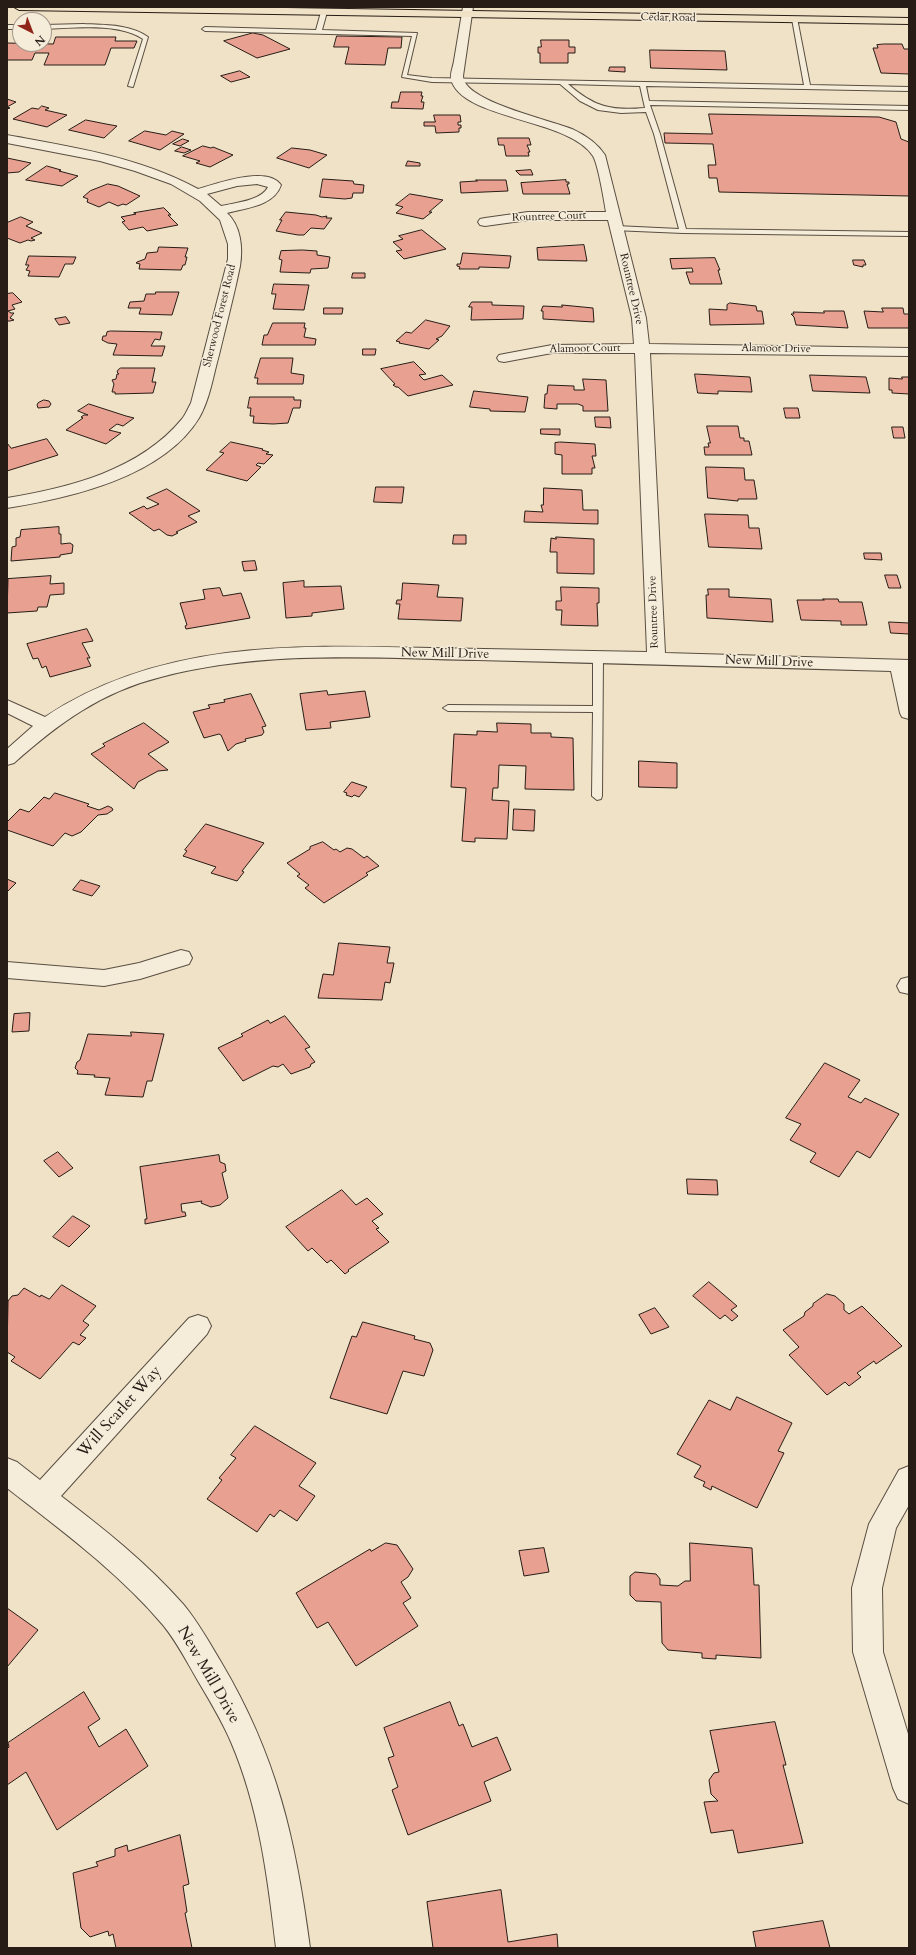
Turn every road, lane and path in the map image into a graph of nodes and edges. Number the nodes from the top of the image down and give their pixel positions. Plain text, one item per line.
1 (19, 7) edge
2 (636, 7) edge
3 (114, 8) edge
4 (467, 11) edge
5 (909, 11) edge
6 (324, 12) junction
7 (795, 19) junction
8 (909, 21) edge
9 (52, 27) edge
10 (205, 29) dead end
11 (319, 32) junction
12 (457, 80) junction
13 (562, 82) junction
14 (644, 84) junction
15 (131, 86) dead end
16 (807, 87) junction
17 (909, 89) edge
18 (647, 107) junction
19 (909, 108) edge
20 (7, 139) edge
21 (198, 193) junction
22 (218, 211) junction
23 (485, 222) dead end
24 (615, 222) junction
25 (683, 231) junction
26 (909, 234) edge
27 (642, 348) junction
28 (909, 352) edge
29 (504, 358) dead end
30 (7, 503) edge
31 (598, 657) junction
32 (656, 658) junction
33 (904, 666) edge
34 (7, 706) edge
35 (448, 708) dead end
36 (598, 709) junction
37 (909, 713) edge
38 (46, 725) junction
39 (7, 759) edge
40 (597, 796) dead end
41 (181, 958) dead end
42 (7, 970) edge
43 (198, 1326) dead end
44 (7, 1471) edge
45 (909, 1479) edge
46 (41, 1498) junction
47 (909, 1788) edge
48 (293, 1948) edge

1 - 3 main road, Cedar Road
2 - 5 main road, Cedar Road
3 - 6 main road, Cedar Road
4 - 6 main road, Cedar Road
4 - 7 main road, Cedar Road
4 - 12 street
6 - 11 lane
7 - 8 main road, Cedar Road
7 - 16 lane
9 - 15 lane
10 - 11 lane
11 - 12 lane
12 - 13 lane
12 - 24 street, Rountree Drive
13 - 14 lane
13 - 18 lane
14 - 16 lane
14 - 18 lane
16 - 17 lane
18 - 19 lane
18 - 25 lane
20 - 21 street, Sherwood Forest Road
21 - 22 street, Sherwood Forest Road
21 - 22 street
22 - 30 street, Sherwood Forest Road
23 - 24 street, Rountree Court
24 - 25 lane
24 - 27 street, Rountree Drive
25 - 26 lane
27 - 28 street, Alamoot Drive
27 - 29 street, Alamoot Court
27 - 32 street, Rountree Drive
31 - 32 street, New Mill Drive
31 - 36 lane
31 - 38 street, New Mill Drive
32 - 33 street, New Mill Drive
33 - 37 street
34 - 38 street
35 - 36 lane
36 - 40 lane
38 - 39 street, New Mill Drive
41 - 42 street
43 - 46 street, Will Scarlet Way
44 - 46 street, New Mill Drive
45 - 47 street
46 - 48 street, New Mill Drive

